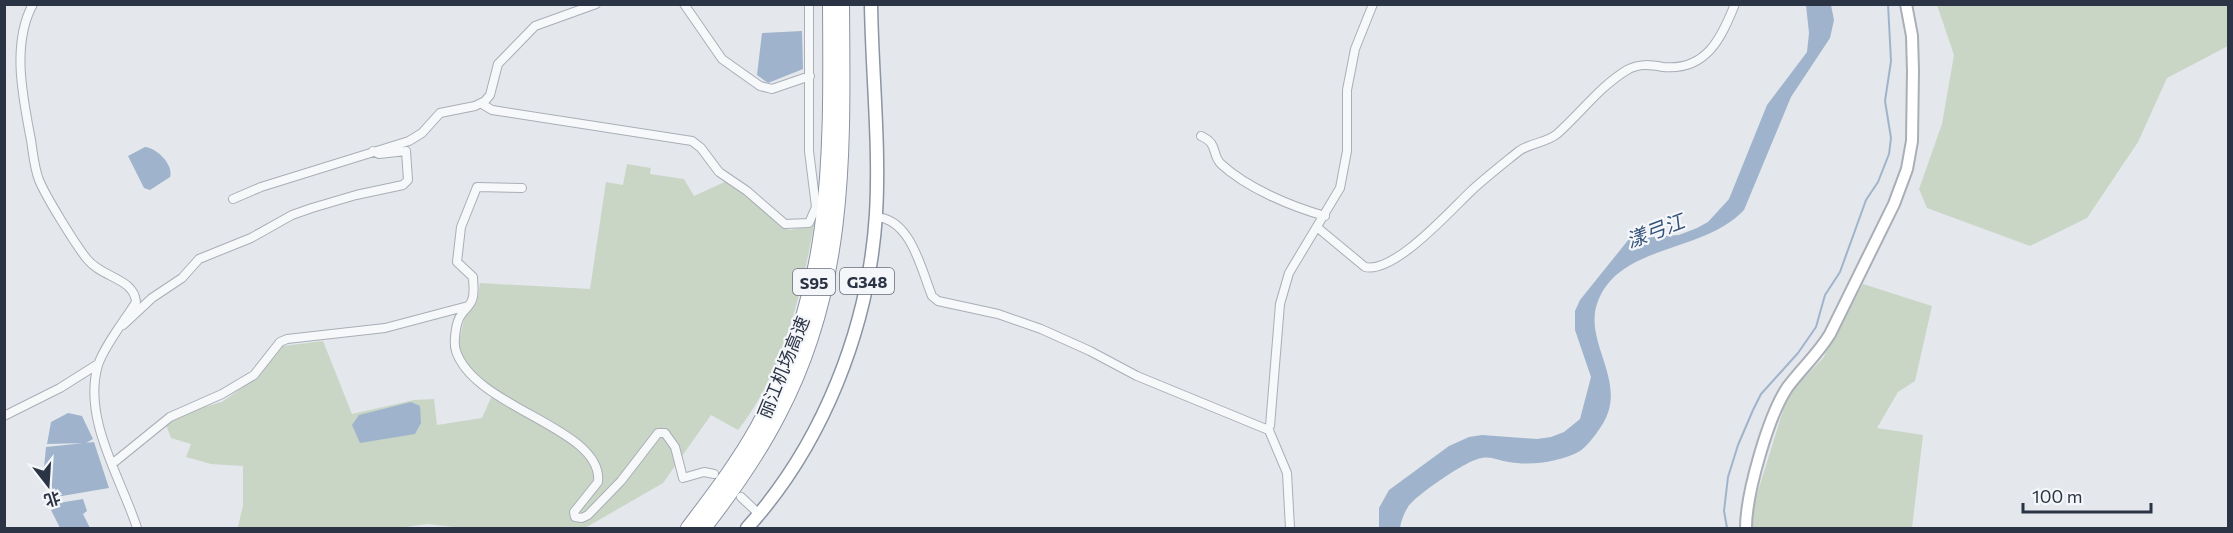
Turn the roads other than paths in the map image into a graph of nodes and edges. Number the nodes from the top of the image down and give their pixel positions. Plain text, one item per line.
1 (33, 4) edge
2 (596, 4) edge
3 (684, 4) edge
4 (809, 4) edge
5 (830, 4) edge
6 (842, 4) edge
7 (871, 4) edge
8 (1373, 4) edge
9 (1735, 4) edge
10 (1905, 4) edge
11 (810, 76) junction
12 (482, 104) junction
13 (1201, 136) dead end
14 (373, 151) junction
15 (522, 188) dead end
16 (233, 199) dead end
17 (1325, 216) junction
18 (876, 217) junction
19 (1318, 228) junction
20 (468, 306) junction
21 (121, 326) junction
22 (98, 364) junction
23 (4, 416) edge
24 (1268, 428) junction
25 (112, 464) junction
26 (714, 474) dead end
27 (741, 497) dead end
28 (759, 514) junction
29 (137, 528) edge
30 (688, 528) edge
31 (704, 528) edge
32 (747, 528) edge
33 (1290, 528) edge
34 (1746, 528) edge

1 - 21 street
2 - 12 street
3 - 11 street
4 - 11 street
5 - 30 highway, 丽江机场高速 / S95
6 - 31 highway, 丽江机场高速 / S95
7 - 18 highway, G348
8 - 17 street
9 - 19 street
10 - 34 main road
11 - 12 street
12 - 14 street
13 - 17 street
14 - 16 street
14 - 21 street
15 - 20 street
17 - 19 street
18 - 24 street
18 - 28 highway, G348
19 - 24 street
20 - 25 street
20 - 26 street
21 - 22 street
22 - 23 street
22 - 25 street
24 - 33 street
25 - 29 street
27 - 28 street
28 - 32 highway, G348

